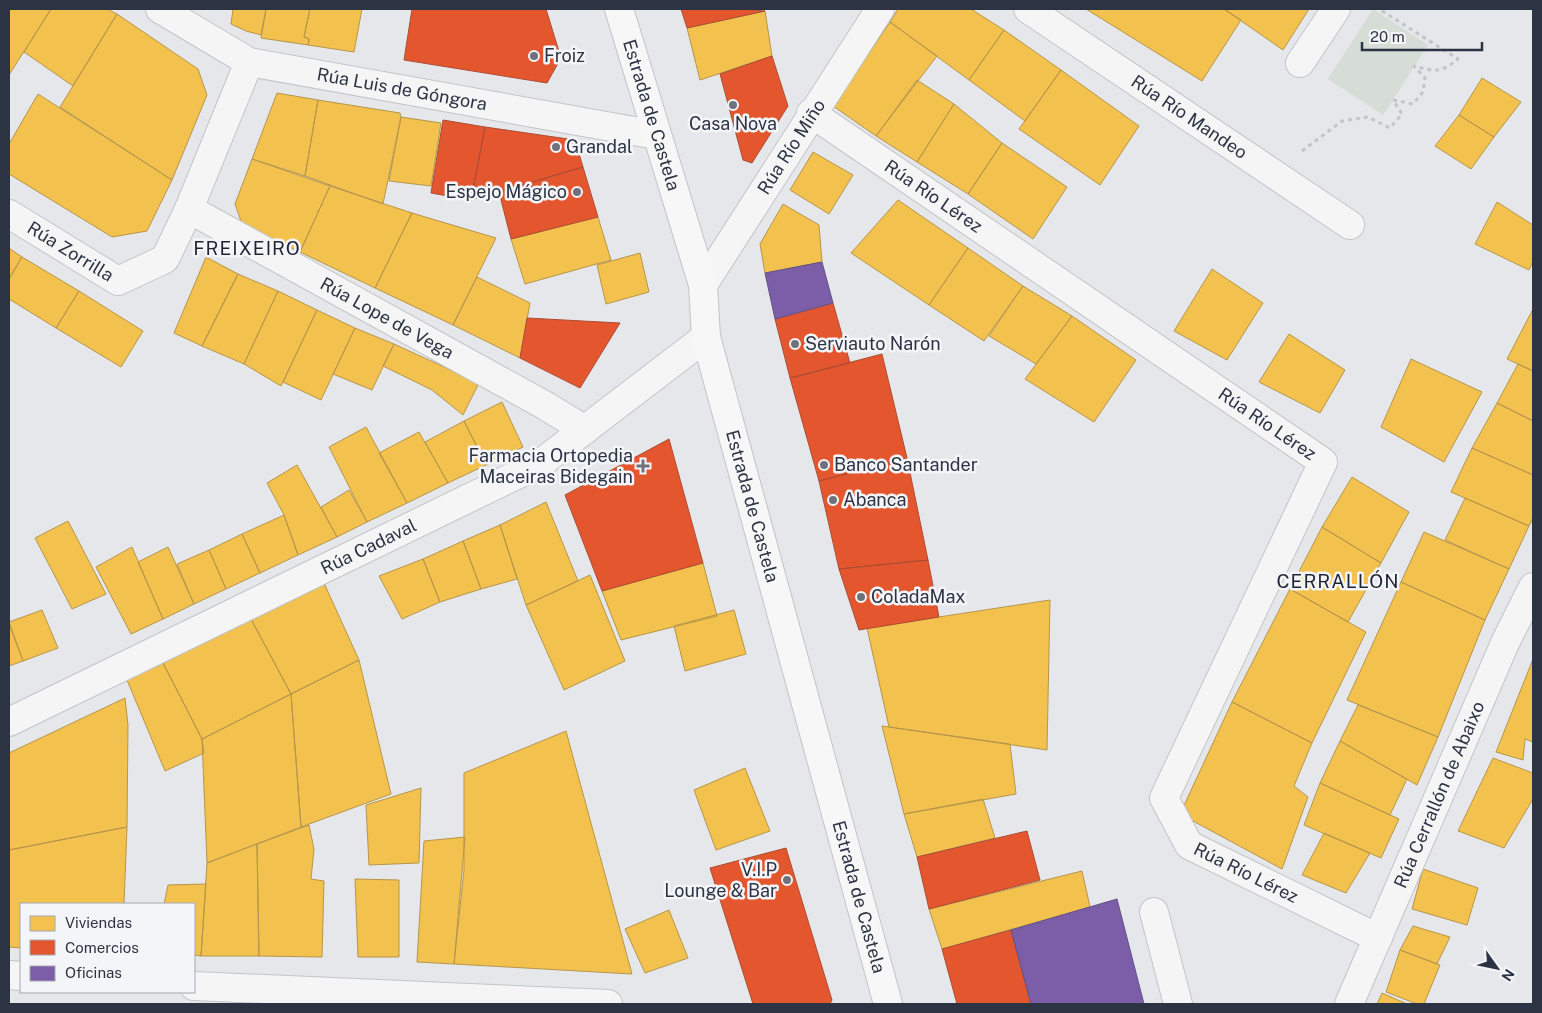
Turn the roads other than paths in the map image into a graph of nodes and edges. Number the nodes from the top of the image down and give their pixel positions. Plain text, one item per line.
1 (160, 9) edge
2 (619, 9) edge
3 (880, 9) edge
4 (1028, 9) edge
5 (1336, 9) edge
6 (249, 62) junction
7 (1300, 63) dead end
8 (811, 113) junction
9 (656, 135) junction
10 (189, 209) junction
11 (9, 214) edge
12 (1350, 225) dead end
13 (703, 285) junction
14 (706, 337) junction
15 (585, 430) junction
16 (1533, 587) edge
17 (9, 722) edge
18 (1154, 912) dead end
19 (1378, 938) junction
20 (195, 986) edge
21 (313, 998) edge
22 (608, 1004) edge
23 (888, 1004) edge
24 (1178, 1004) edge
25 (1349, 1004) edge

1 - 6 street, Rúa Luis de Góngora
2 - 9 main road, Estrada de Castela
3 - 8 street, Rúa Río Miño
4 - 12 street, Rúa Río Mandeo
5 - 7 street
6 - 9 street, Rúa Luis de Góngora
6 - 10 street
8 - 13 street, Rúa Río Miño
8 - 19 street, Rúa Río Lérez
9 - 13 main road, Estrada de Castela
10 - 11 street, Rúa Zorrilla
10 - 15 street, Rúa Lope de Vega
13 - 14 main road, Estrada de Castela
14 - 15 street, Rúa Cadaval
14 - 23 main road, Estrada de Castela
15 - 17 street, Rúa Cadaval
16 - 19 street, Rúa Cerrallón de Abaixo
18 - 24 street
19 - 25 street, Rúa Cerrallón de Abaixo
20 - 21 street
21 - 22 street

